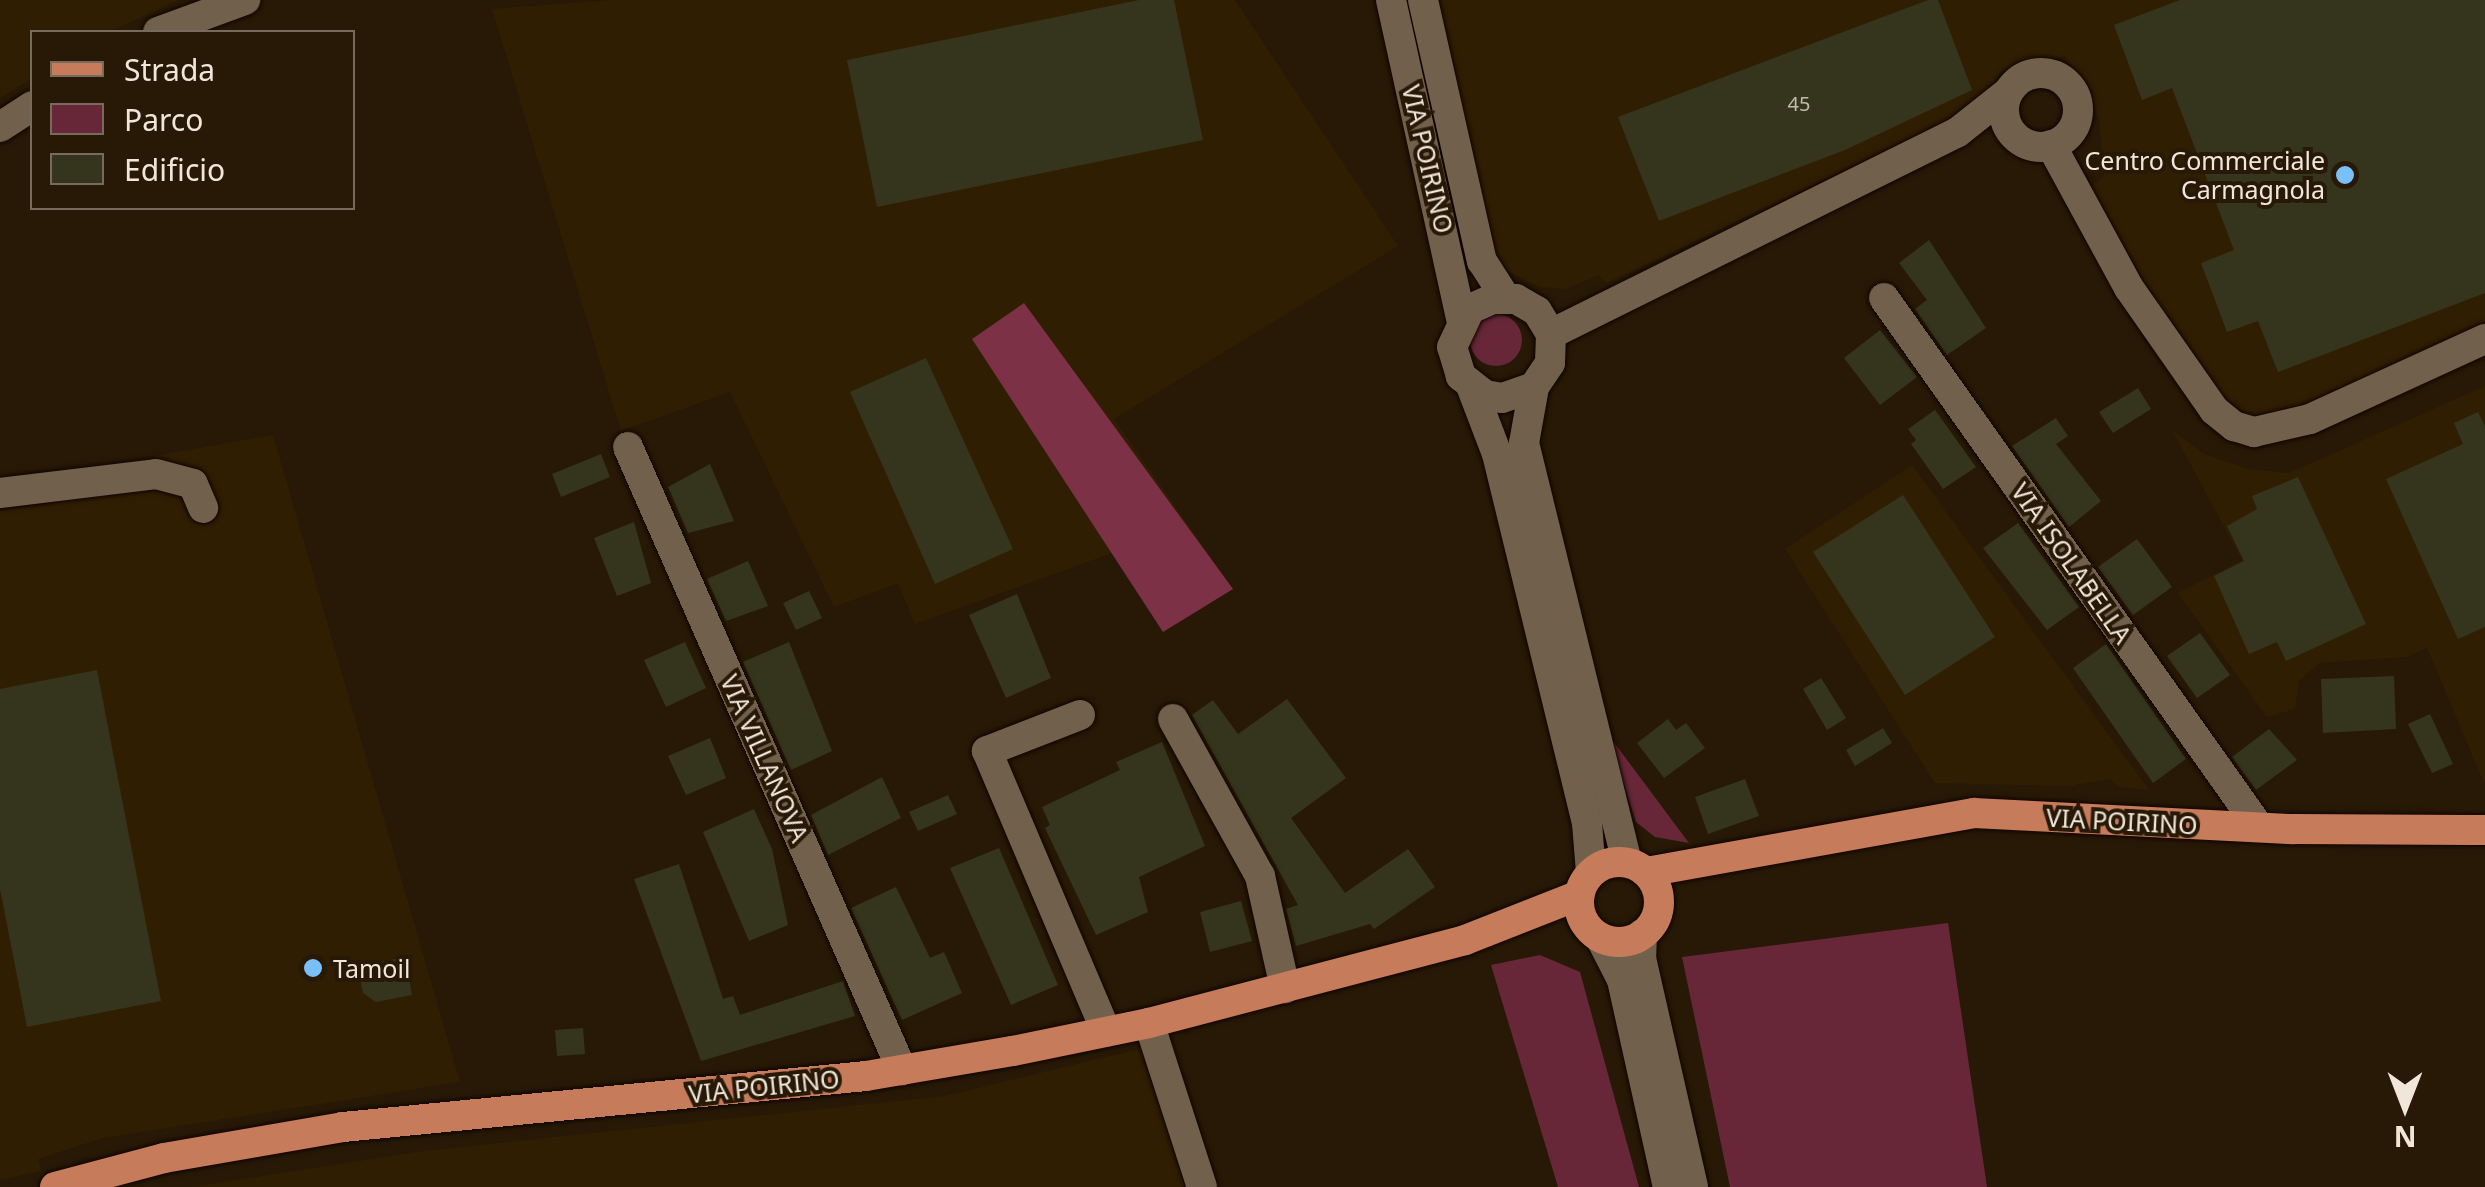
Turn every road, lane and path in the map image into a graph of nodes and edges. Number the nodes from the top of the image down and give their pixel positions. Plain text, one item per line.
1 (245, 0) edge
2 (1391, 0) edge
3 (1422, 0) edge
4 (163, 30) edge
5 (2007, 93) junction
6 (30, 107) edge
7 (0, 127) edge
8 (1958, 132) junction
9 (2016, 137) junction
10 (2051, 145) junction
11 (1505, 298) junction
12 (1884, 298) dead end
13 (1462, 319) junction
14 (1551, 334) junction
15 (2485, 339) edge
16 (1471, 386) junction
17 (1534, 387) junction
18 (628, 446) dead end
19 (0, 493) edge
20 (203, 508) dead end
21 (1080, 715) dead end
22 (1173, 720) dead end
23 (2259, 827) junction
24 (2485, 830) edge
25 (1764, 856) junction
26 (1636, 867) junction
27 (1585, 884) junction
28 (1658, 906) junction
29 (1595, 933) junction
30 (1642, 934) junction
31 (1465, 940) junction
32 (1285, 988) junction
33 (1149, 1023) junction
34 (1106, 1032) junction
35 (902, 1070) junction
36 (55, 1187) edge
37 (1202, 1187) edge
38 (1668, 1187) edge
39 (1693, 1187) edge

1 - 4 street
2 - 13 street, VIA POIRINO
3 - 11 street, VIA POIRINO
5 - 8 street
5 - 9 street
5 - 10 street
6 - 7 street
8 - 9 street
8 - 14 street
9 - 10 street
10 - 15 street
11 - 13 street
11 - 14 street
12 - 23 street, VIA ISOLABELLA
13 - 16 street
14 - 17 street
16 - 17 street
16 - 27 street
17 - 26 street
18 - 35 street, VIA VILLANOVA
19 - 20 street
21 - 34 street
22 - 32 street
23 - 24 main road, VIA POIRINO
23 - 25 main road, VIA POIRINO
25 - 26 main road, VIA POIRINO
25 - 28 main road, VIA POIRINO
26 - 27 main road
26 - 28 main road
27 - 29 main road
27 - 31 main road, VIA POIRINO
28 - 30 main road
29 - 30 main road
29 - 31 main road, VIA POIRINO
29 - 38 street
30 - 39 street
31 - 32 main road, VIA POIRINO
32 - 33 main road, VIA POIRINO
33 - 34 main road, VIA POIRINO
33 - 37 street
34 - 35 main road, VIA POIRINO
35 - 36 main road, VIA POIRINO

